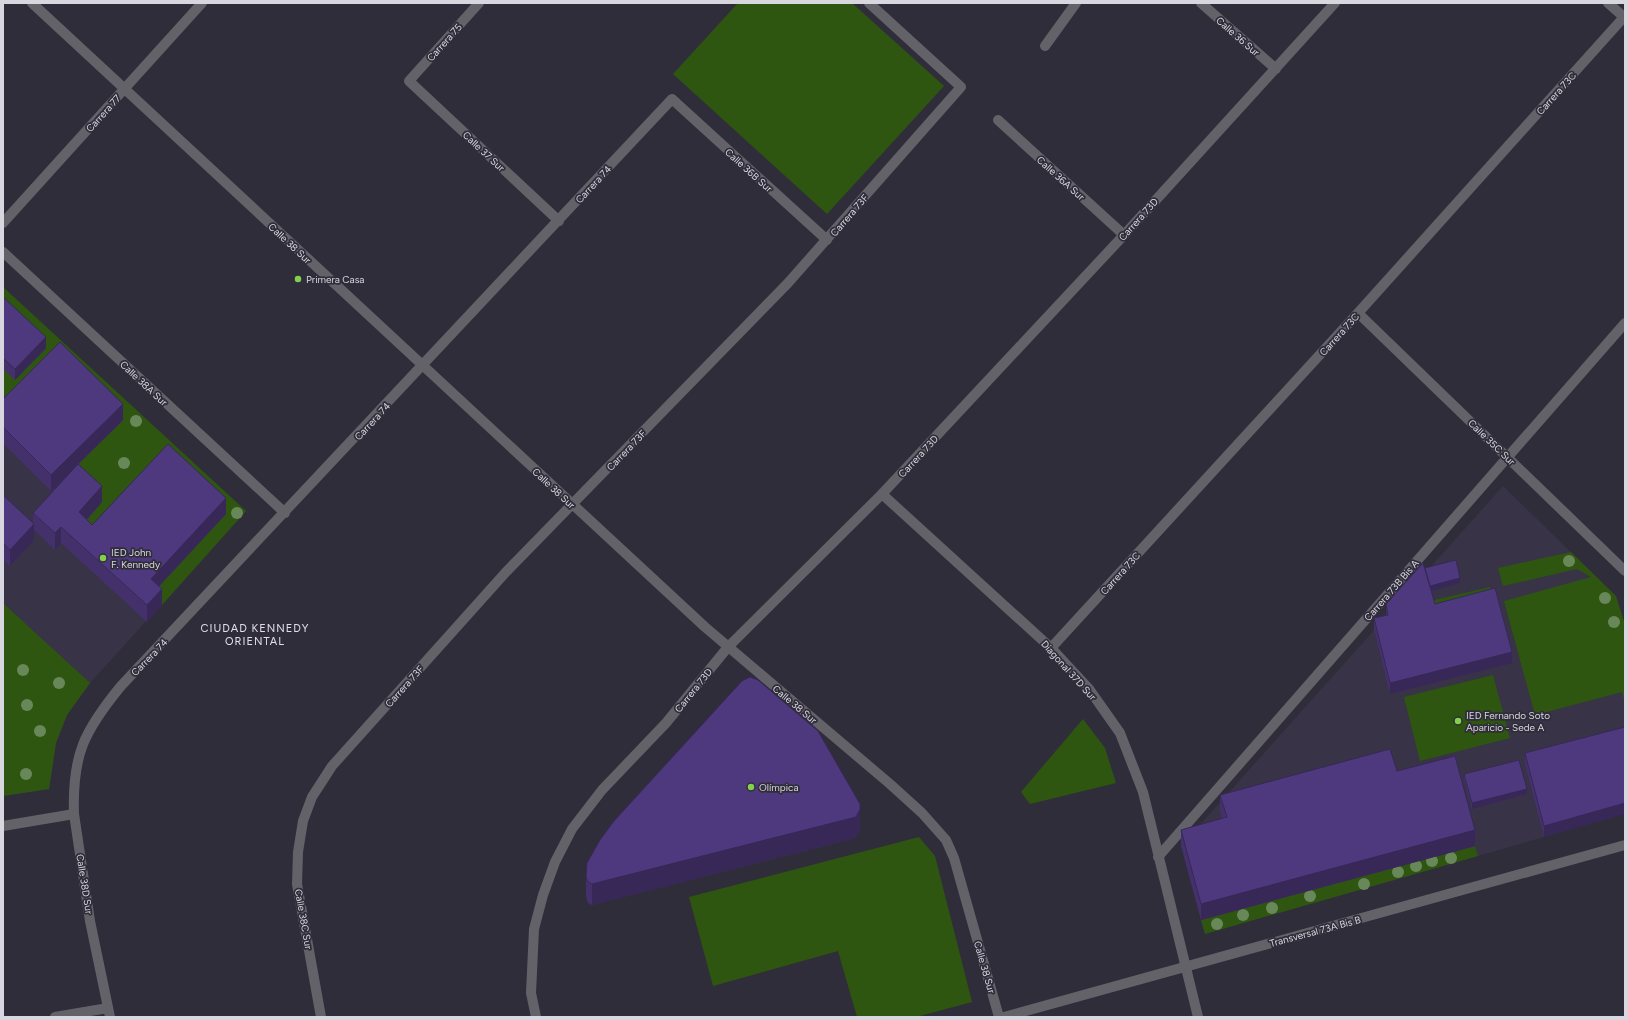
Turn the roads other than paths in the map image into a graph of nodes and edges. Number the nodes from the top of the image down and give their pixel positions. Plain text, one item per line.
1 (32, 3) edge
2 (202, 3) edge
3 (479, 3) edge
4 (869, 3) edge
5 (1076, 3) edge
6 (1201, 3) edge
7 (1335, 3) edge
8 (1608, 3) edge
9 (1624, 18) edge
10 (1045, 46) dead end
11 (1276, 69) junction
12 (409, 81) joint
13 (124, 89) junction
14 (672, 99) joint
15 (998, 120) dead end
16 (559, 221) junction
17 (3, 223) edge
18 (1124, 235) junction
19 (827, 240) junction
20 (3, 252) edge
21 (1358, 313) junction
22 (1625, 323) edge
23 (423, 366) junction
24 (1508, 457) junction
25 (882, 494) junction
26 (572, 505) junction
27 (285, 514) junction
28 (1625, 571) edge
29 (728, 647) junction
30 (1051, 648) junction
31 (80, 749) joint
32 (74, 814) junction
33 (303, 821) joint
34 (3, 826) edge
35 (1625, 845) edge
36 (1158, 857) junction
37 (1185, 967) junction
38 (109, 1012) edge
39 (54, 1017) edge
40 (321, 1017) edge
41 (536, 1017) edge
42 (999, 1017) edge
43 (1004, 1017) edge
44 (1198, 1017) edge

1 - 13 street, Calle 38 Sur
2 - 13 street, Carrera 77
3 - 12 street, Carrera 75
4 - 19 street, Carrera 73F
5 - 10 street
6 - 11 street, Calle 36 Sur
7 - 11 street, Carrera 73D
8 - 9 street
9 - 21 street, Carrera 73C
11 - 18 street, Carrera 73D
12 - 16 street, Calle 37 Sur
13 - 17 street, Carrera 77
13 - 23 street, Calle 38 Sur
14 - 16 street, Carrera 74
14 - 19 street, Calle 36B Sur
15 - 18 street, Calle 36A Sur
16 - 23 street, Carrera 74
18 - 25 street, Carrera 73D
19 - 26 street, Carrera 73F
20 - 27 street, Calle 38A Sur
21 - 24 street, Calle 35C Sur
21 - 30 street, Carrera 73C
22 - 24 street, Carrera 73B Bis A
23 - 26 street, Calle 38 Sur
23 - 27 street, Carrera 74
24 - 28 street, Calle 35C Sur
24 - 36 street, Carrera 73B Bis A
25 - 29 street, Carrera 73D
25 - 30 street, Diagonal 37D Sur
26 - 29 street, Calle 38 Sur
26 - 33 street, Carrera 73F
27 - 31 street, Carrera 74
29 - 41 street, Carrera 73D
29 - 42 street, Calle 38 Sur
30 - 36 street, Diagonal 37D Sur
31 - 32 street, Calle 38D Sur
32 - 34 street
32 - 38 street, Calle 38D Sur
33 - 40 street, Calle 38C Sur
35 - 37 street, Transversal 73A Bis B
36 - 37 street, Diagonal 37D Sur
37 - 43 street, Transversal 73A Bis B
37 - 44 street, Diagonal 37D Sur
38 - 39 street

